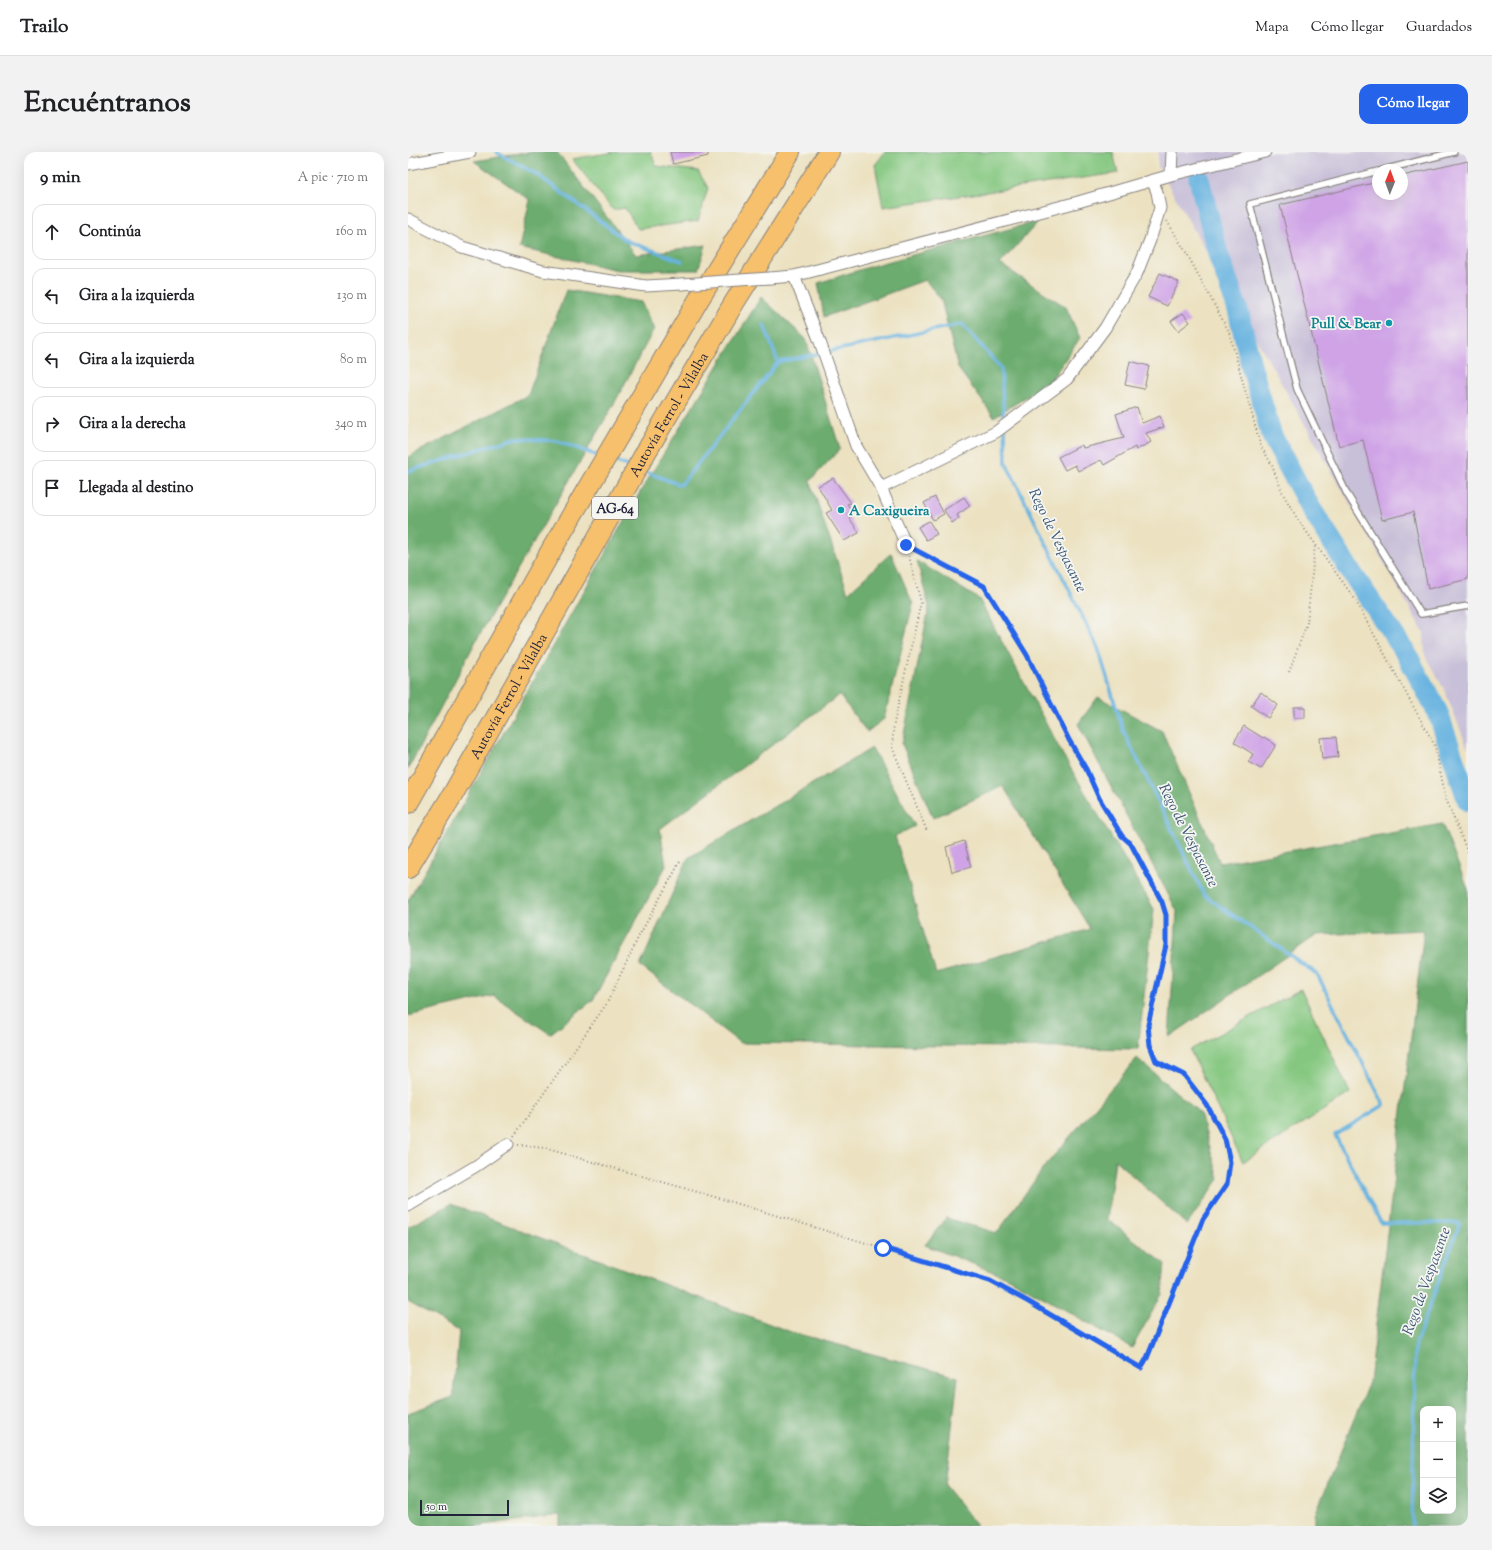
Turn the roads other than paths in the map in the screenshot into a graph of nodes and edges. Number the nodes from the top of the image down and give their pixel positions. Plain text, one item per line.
1 (470, 152) edge
2 (790, 152) edge
3 (828, 152) edge
4 (1172, 152) edge
5 (1265, 152) edge
6 (1454, 152) edge
7 (408, 164) edge
8 (1407, 164) edge
9 (1372, 173) edge
10 (1171, 175) junction
11 (1152, 180) junction
12 (408, 219) edge
13 (794, 276) junction
14 (881, 488) junction
15 (906, 545) road end
16 (1468, 606) edge
17 (408, 803) edge
18 (408, 868) edge
19 (508, 1144) road end
20 (408, 1206) edge

1 - 7 street
2 - 17 highway, AG-64
3 - 18 highway, Autovía Ferrol - Vilalba / AG-64
4 - 10 street
5 - 10 street
6 - 8 lane
9 - 16 lane
10 - 11 street
11 - 13 street
11 - 14 street
12 - 13 street, bridge
13 - 14 street
14 - 15 street
19 - 20 street

